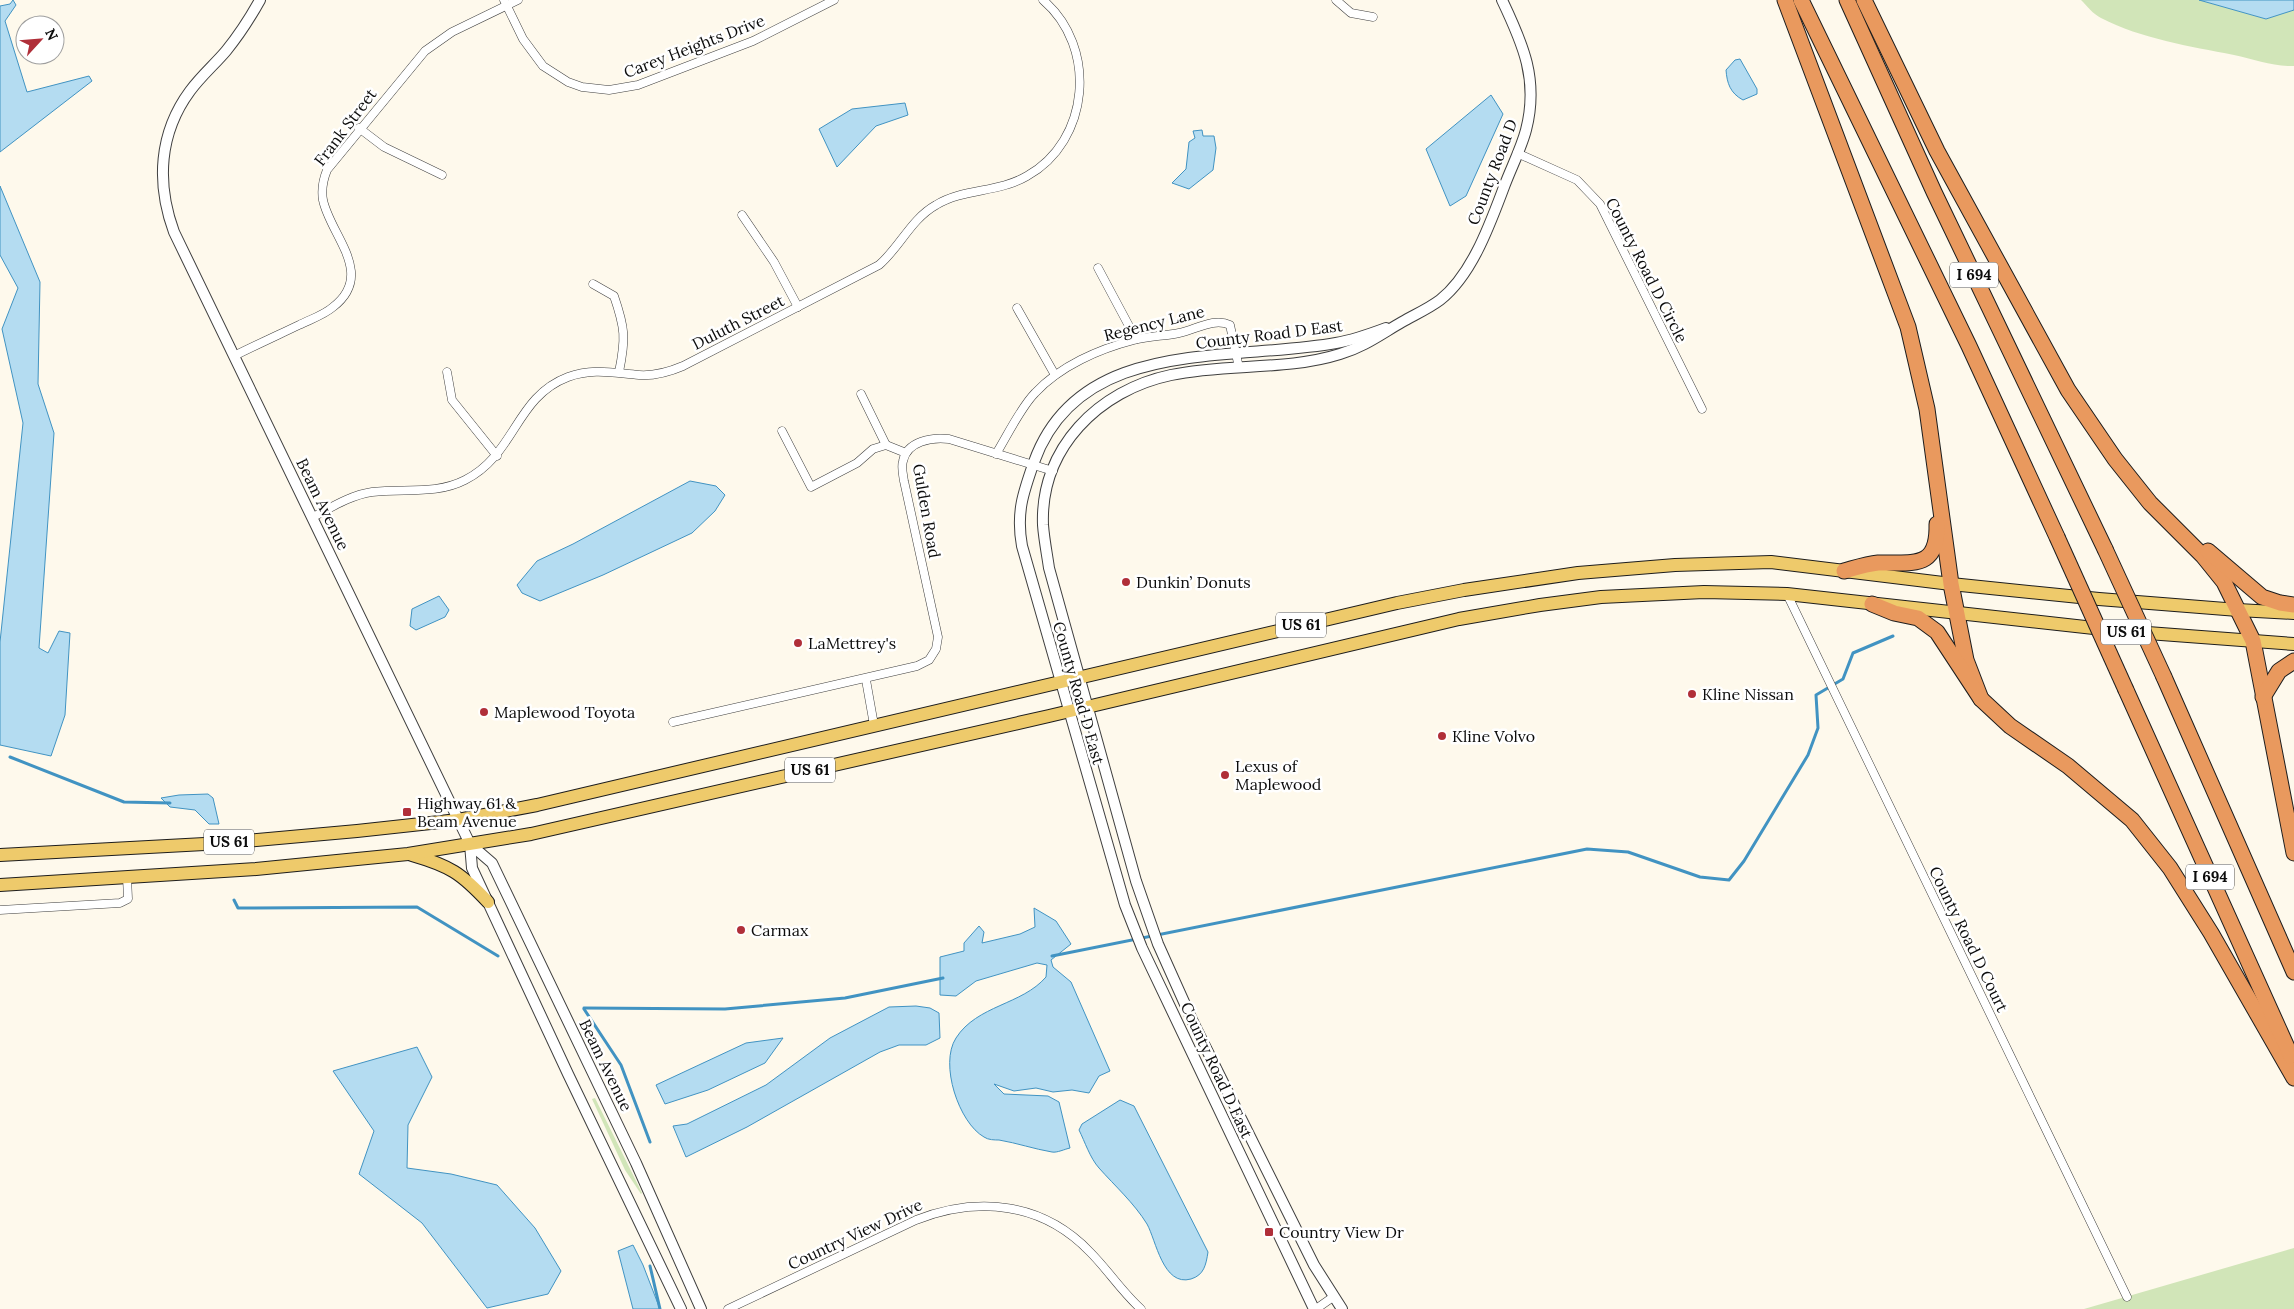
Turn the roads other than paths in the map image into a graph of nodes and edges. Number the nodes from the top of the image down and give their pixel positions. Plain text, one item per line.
1 (260, 0) edge
2 (518, 0) edge
3 (834, 0) edge
4 (1043, 0) edge
5 (1336, 0) edge
6 (1502, 0) edge
7 (1785, 0) edge
8 (1802, 0) edge
9 (1847, 0) edge
10 (1864, 0) edge
11 (506, 3) edge
12 (1373, 17) dead end
13 (359, 128) junction
14 (1517, 153) junction
15 (442, 175) dead end
16 (742, 215) dead end
17 (1098, 268) dead end
18 (593, 284) dead end
19 (798, 307) junction
20 (1017, 308) dead end
21 (1399, 324) junction
22 (1136, 339) junction
23 (1237, 354) junction
24 (234, 356) junction
25 (1239, 368) junction
26 (447, 372) dead end
27 (619, 372) junction
28 (1055, 375) junction
29 (861, 394) dead end
30 (1702, 409) dead end
31 (782, 431) dead end
32 (886, 445) junction
33 (906, 453) junction
34 (996, 454) junction
35 (497, 456) junction
36 (2115, 459) junction
37 (1033, 465) junction
38 (1053, 471) junction
39 (1937, 476) junction
40 (313, 517) junction
41 (1844, 571) junction
42 (1951, 584) junction
43 (1787, 594) junction
44 (1872, 604) junction
45 (2294, 605) edge
46 (2238, 610) junction
47 (1958, 613) junction
48 (2294, 613) edge
49 (2253, 641) junction
50 (2294, 644) edge
51 (2294, 661) edge
52 (1080, 677) junction
53 (866, 680) junction
54 (1060, 682) junction
55 (2263, 697) junction
56 (1980, 699) junction
57 (1088, 707) junction
58 (1068, 712) junction
59 (673, 722) dead end
60 (874, 725) junction
61 (458, 820) junction
62 (470, 844) junction
63 (2294, 853) edge
64 (408, 854) junction
65 (0, 856) edge
66 (127, 877) junction
67 (0, 885) edge
68 (488, 902) junction
69 (0, 910) edge
70 (2294, 972) edge
71 (2294, 1063) edge
72 (2294, 1078) edge
73 (2127, 1296) dead end
74 (1333, 1297) junction
75 (681, 1309) edge
76 (702, 1309) edge
77 (728, 1309) edge
78 (1141, 1309) edge
79 (1315, 1309) edge
80 (1342, 1309) edge

1 - 24 street, Beam Avenue
2 - 11 street, Frank Street
3 - 11 street, Carey Heights Drive
4 - 19 street, Duluth Street
5 - 12 street
6 - 14 street, County Road D
7 - 39 highway
8 - 71 highway, I 694, bridge
9 - 70 highway, I 694, bridge
10 - 36 highway
11 - 13 street, Frank Street
13 - 15 street
13 - 24 street, Frank Street
14 - 21 street, County Road D
14 - 30 street, County Road D Circle
16 - 19 street
17 - 22 street
18 - 27 street
19 - 27 street, Duluth Street
20 - 28 street
21 - 23 street, County Road D East
21 - 25 street, County Road D East
22 - 23 street, Regency Lane
22 - 28 street, Regency Lane
23 - 25 street, Regency Lane
23 - 37 street, County Road D East
24 - 40 street, Beam Avenue
25 - 38 street, County Road D East
26 - 35 street
27 - 35 street, Duluth Street
28 - 34 street, Regency Lane
29 - 32 street
31 - 32 street
32 - 33 street
33 - 34 street, Gulden Road
33 - 53 street, Gulden Road
34 - 37 street, Gulden Road
35 - 40 street, Duluth Street
36 - 45 highway
36 - 46 highway
37 - 38 street, Gulden Road
37 - 54 street, County Road D East
38 - 52 street, County Road D East
39 - 41 highway
39 - 42 highway
40 - 61 street, Beam Avenue
41 - 42 main road, US 61
41 - 52 main road, US 61
42 - 46 main road, US 61
42 - 47 highway
43 - 44 main road, US 61
43 - 57 main road, US 61
43 - 73 street, County Road D Court
44 - 47 main road, US 61
44 - 56 highway
46 - 48 main road, US 61
46 - 49 highway
47 - 49 main road, US 61
47 - 56 highway
49 - 50 main road, US 61
49 - 55 highway
51 - 55 highway
52 - 54 main road, US 61
52 - 57 street, County Road D East
53 - 59 street, Gulden Road
53 - 60 street
54 - 58 street, County Road D East
54 - 60 main road, US 61
55 - 63 highway
56 - 72 highway
57 - 58 main road, US 61
57 - 74 street, County Road D East
58 - 62 main road, US 61
58 - 79 street, County Road D East
60 - 61 main road, US 61
61 - 62 street, Beam Avenue
61 - 65 main road, US 61
62 - 64 main road, US 61
62 - 68 street, Beam Avenue
62 - 76 street, Beam Avenue
64 - 66 main road, US 61
64 - 68 main road
66 - 67 main road, US 61
66 - 69 street
68 - 75 street, Beam Avenue
74 - 79 street
74 - 80 street, County Road D East
77 - 78 street, Country View Drive

